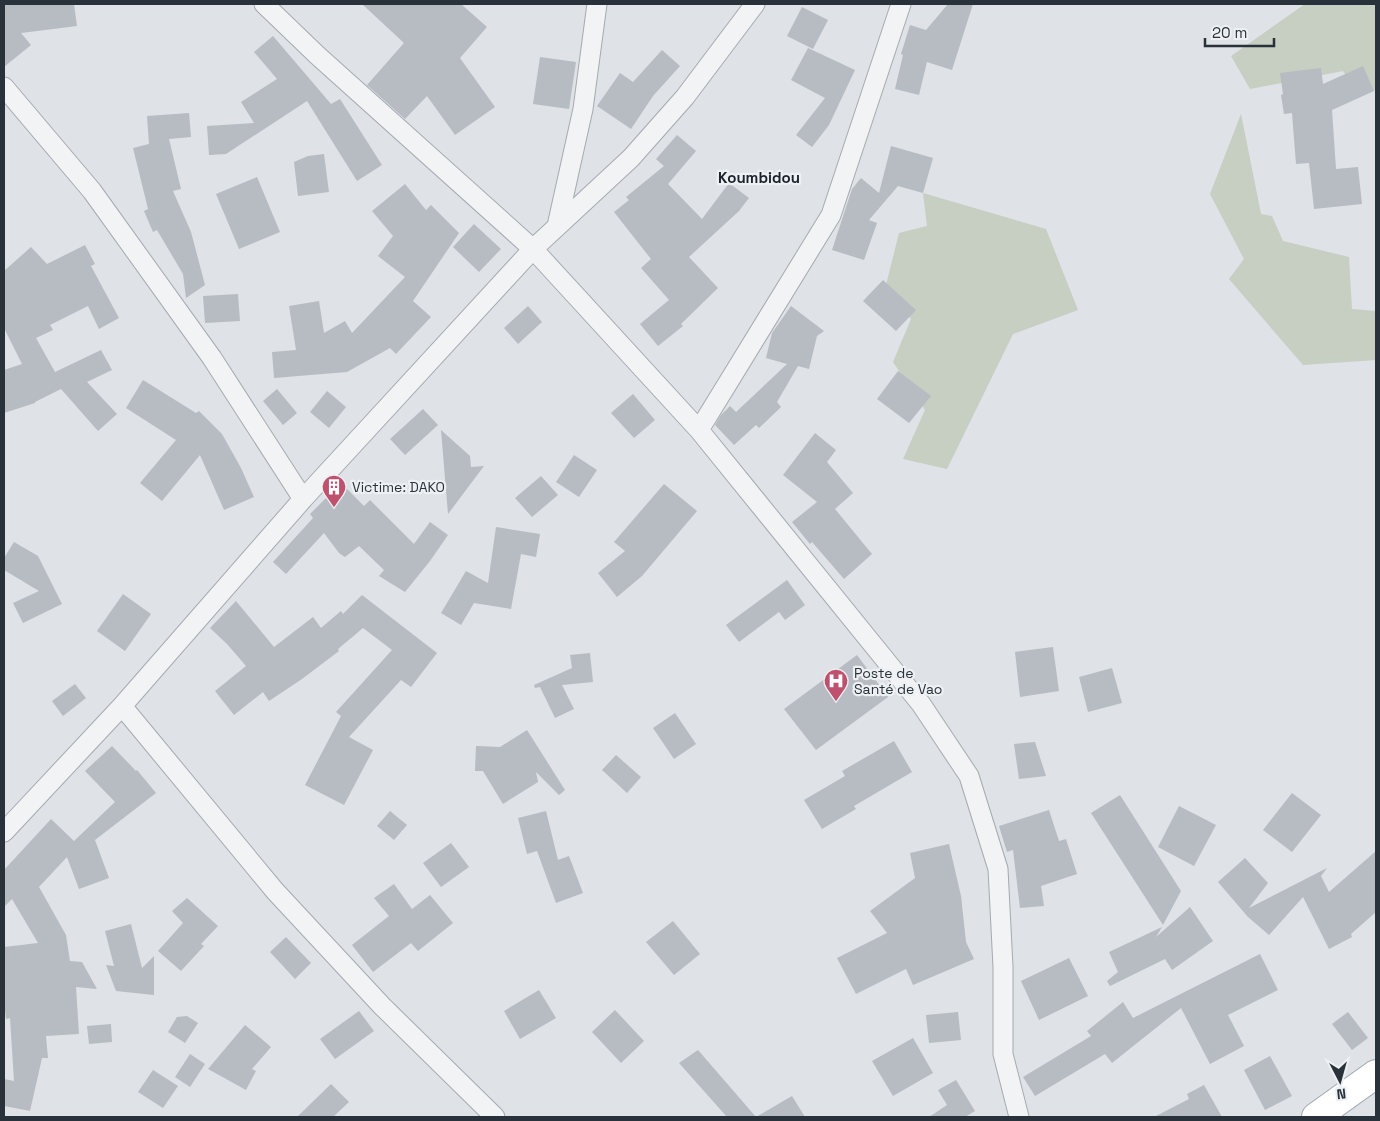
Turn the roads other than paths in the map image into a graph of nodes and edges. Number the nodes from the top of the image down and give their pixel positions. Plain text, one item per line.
1 (264, 4) edge
2 (597, 4) edge
3 (755, 4) edge
4 (902, 4) edge
5 (4, 87) edge
6 (556, 226) junction
7 (533, 250) junction
8 (699, 430) junction
9 (304, 499) junction
10 (122, 706) junction
11 (4, 832) edge
12 (1376, 1074) edge
13 (495, 1117) edge
14 (1019, 1117) edge
15 (1316, 1117) edge

1 - 7 street
2 - 6 street
3 - 6 street
4 - 8 street
5 - 9 street
6 - 7 street
7 - 8 street
7 - 9 street
8 - 14 street
9 - 10 street
10 - 11 street
10 - 13 street
12 - 15 main road

